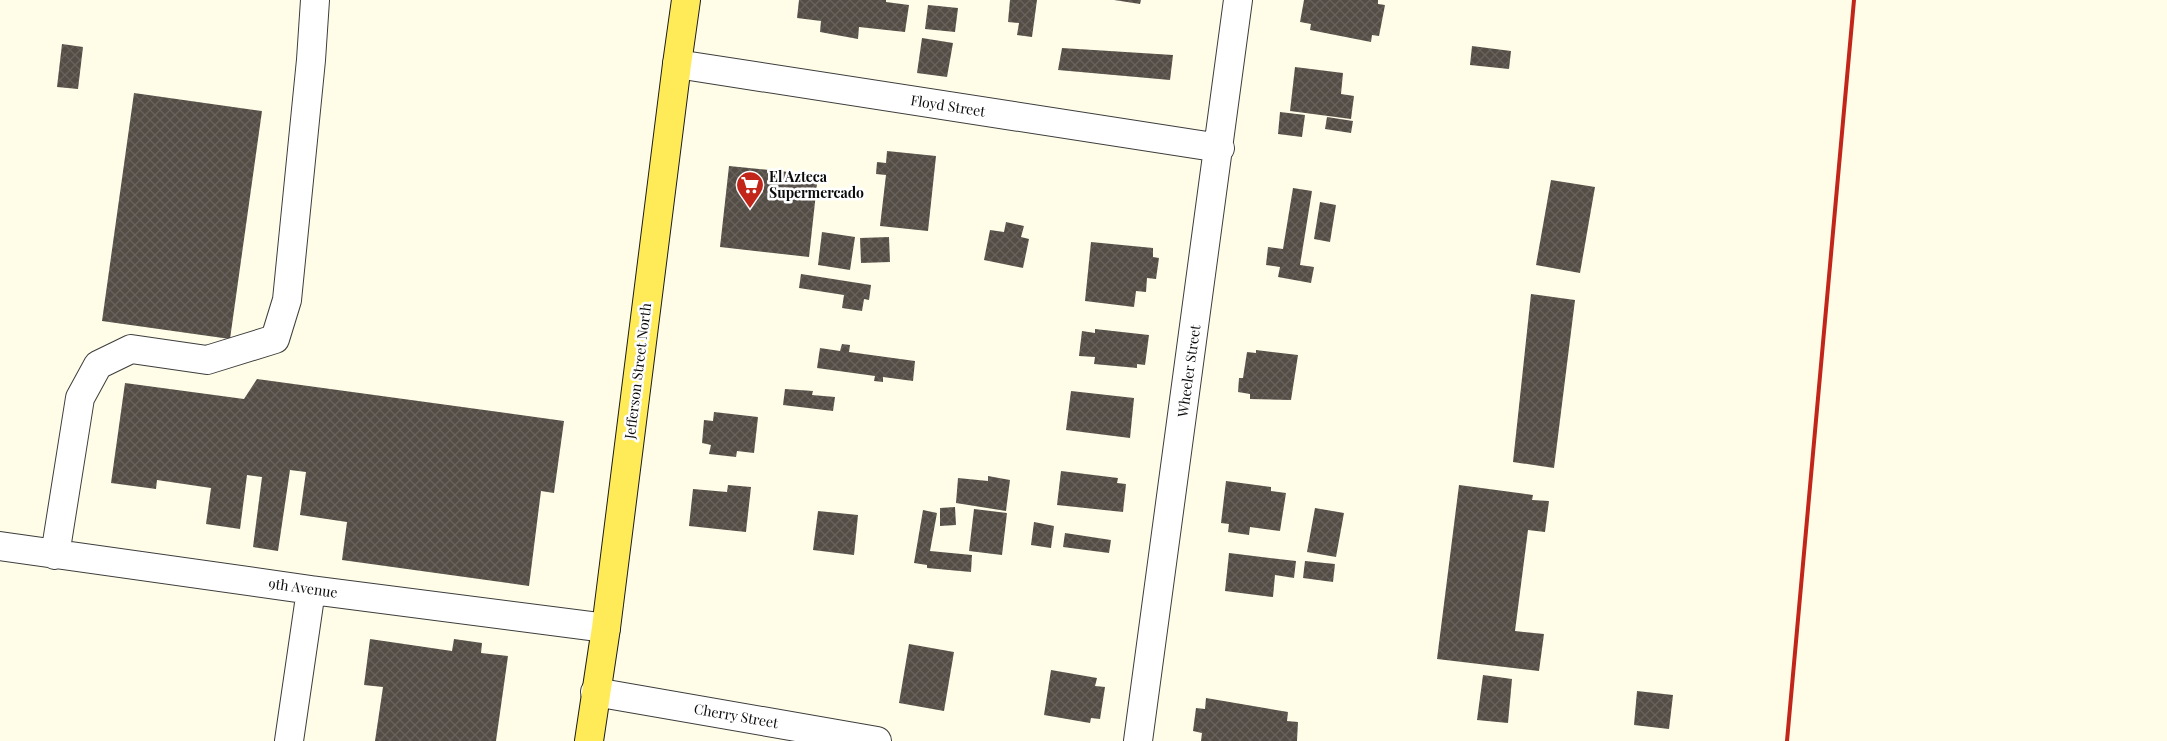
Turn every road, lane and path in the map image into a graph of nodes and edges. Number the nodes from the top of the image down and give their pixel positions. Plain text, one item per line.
1 (315, 0) edge
2 (686, 0) edge
3 (1238, 0) edge
4 (677, 64) junction
5 (1220, 148) junction
6 (0, 546) edge
7 (55, 555) junction
8 (311, 590) junction
9 (606, 628) junction
10 (595, 692) junction
11 (289, 741) edge
12 (589, 741) edge
13 (877, 741) edge
14 (1138, 741) edge

1 - 7 street
2 - 4 main road, Jefferson Street North
3 - 5 street, Wheeler Street
4 - 5 street, Floyd Street
4 - 9 main road, Jefferson Street North
5 - 14 street, Wheeler Street
6 - 7 street, 9th Avenue
7 - 8 street, 9th Avenue
8 - 9 street, 9th Avenue
8 - 11 street
9 - 10 main road, Jefferson Street North
10 - 12 main road, Jefferson Street North
10 - 13 street, Cherry Street

